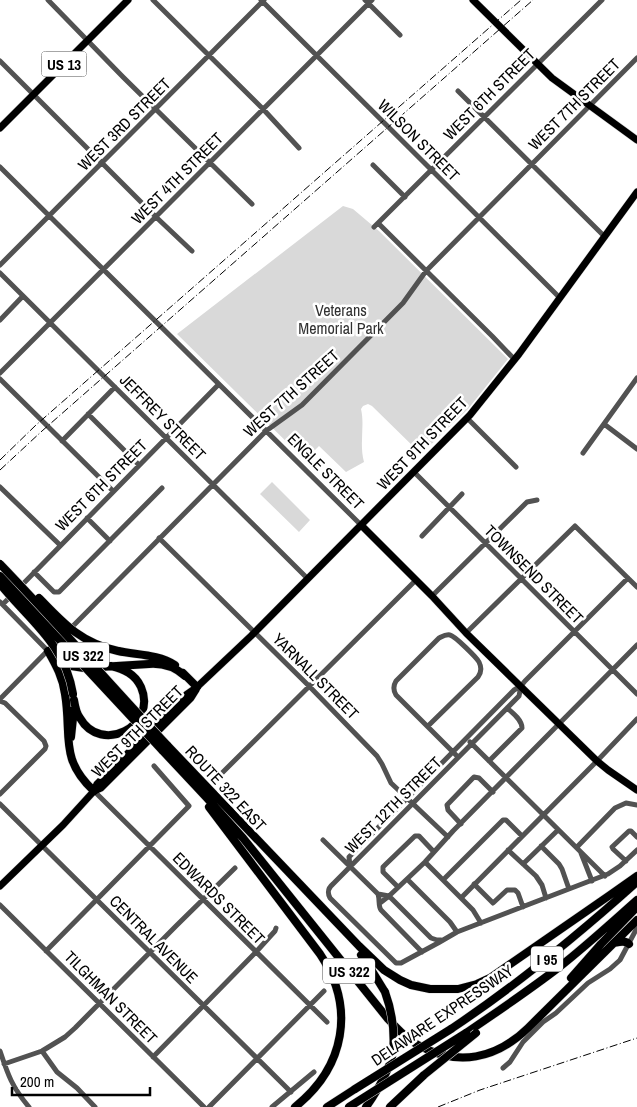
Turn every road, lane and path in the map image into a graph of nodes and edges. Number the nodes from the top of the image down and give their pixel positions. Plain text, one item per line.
1 (48, 0) edge
2 (128, 0) edge
3 (153, 0) edge
4 (473, 0) edge
5 (602, 0) edge
6 (263, 1) edge
7 (368, 1) edge
8 (400, 35) dead end
9 (88, 40) junction
10 (209, 56) junction
11 (316, 56) junction
12 (637, 58) edge
13 (0, 61) edge
14 (537, 64) junction
15 (458, 91) dead end
16 (34, 94) junction
17 (590, 106) junction
18 (156, 109) junction
19 (263, 110) junction
20 (485, 116) junction
21 (0, 128) edge
22 (637, 140) edge
23 (300, 148) dead end
24 (103, 163) junction
25 (209, 163) junction
26 (532, 164) junction
27 (373, 165) dead end
28 (0, 167) edge
29 (431, 170) junction
30 (637, 192) edge
31 (404, 197) junction
32 (252, 204) dead end
33 (50, 216) junction
34 (156, 217) junction
35 (479, 218) junction
36 (605, 237) junction
37 (192, 251) dead end
38 (0, 266) edge
39 (103, 269) junction
40 (426, 271) junction
41 (0, 273) edge
42 (23, 296) junction
43 (560, 298) junction
44 (0, 320) edge
45 (50, 323) junction
46 (515, 360) junction
47 (0, 373) edge
48 (0, 379) edge
49 (636, 382) edge
50 (219, 384) junction
51 (115, 387) junction
52 (88, 414) junction
53 (467, 418) junction
54 (604, 424) junction
55 (266, 431) junction
56 (166, 438) junction
57 (62, 441) junction
58 (637, 449) edge
59 (583, 453) dead end
60 (139, 465) junction
61 (516, 467) dead end
62 (414, 472) junction
63 (213, 484) junction
64 (0, 487) edge
65 (162, 488) dead end
66 (113, 491) junction
67 (462, 494) dead end
68 (537, 500) dead end
69 (450, 508) junction
70 (86, 518) junction
71 (361, 525) junction
72 (422, 536) dead end
73 (160, 538) junction
74 (110, 541) junction
75 (485, 543) junction
76 (60, 545) junction
77 (0, 560) edge
78 (0, 564) edge
79 (34, 572) junction
80 (0, 576) edge
81 (521, 578) junction
82 (628, 578) junction
83 (308, 579) junction
84 (416, 580) junction
85 (0, 584) edge
86 (637, 587) edge
87 (432, 596) junction
88 (1, 603) edge
89 (255, 632) junction
90 (574, 632) junction
91 (466, 633) junction
92 (637, 645) edge
93 (48, 651) junction
94 (111, 666) junction
95 (613, 670) junction
96 (185, 676) junction
97 (309, 686) junction
98 (521, 686) junction
99 (197, 688) junction
100 (637, 694) edge
101 (74, 697) junction
102 (0, 700) edge
103 (507, 708) junction
104 (637, 719) edge
105 (560, 724) junction
106 (428, 726) junction
107 (466, 738) junction
108 (472, 744) junction
109 (164, 748) junction
110 (453, 751) junction
111 (70, 754) junction
112 (458, 757) junction
113 (489, 761) junction
114 (598, 761) junction
115 (154, 766) dead end
116 (222, 773) dead end
117 (506, 778) junction
118 (192, 783) junction
119 (637, 790) edge
120 (94, 791) junction
121 (492, 792) junction
122 (0, 794) edge
123 (407, 798) junction
124 (412, 803) junction
125 (0, 804) edge
126 (637, 806) edge
127 (543, 815) junction
128 (461, 824) junction
129 (558, 830) junction
130 (522, 836) junction
131 (448, 837) junction
132 (637, 837) edge
133 (323, 840) dead end
134 (42, 845) junction
135 (150, 846) junction
136 (541, 846) junction
137 (578, 849) junction
138 (266, 850) junction
139 (508, 850) junction
140 (637, 850) edge
141 (434, 852) junction
142 (626, 861) junction
143 (425, 862) junction
144 (523, 864) junction
145 (350, 866) junction
146 (235, 868) dead end
147 (605, 876) junction
148 (637, 876) edge
149 (407, 879) junction
150 (443, 880) junction
151 (592, 881) junction
152 (637, 882) edge
153 (474, 884) junction
154 (0, 886) edge
155 (398, 888) junction
156 (569, 889) junction
157 (378, 894) junction
158 (389, 896) junction
159 (461, 898) junction
160 (546, 898) junction
161 (203, 899) junction
162 (97, 900) junction
163 (637, 900) edge
164 (380, 903) junction
165 (0, 905) edge
166 (523, 907) junction
167 (637, 907) edge
168 (637, 920) edge
169 (481, 923) junction
170 (276, 928) dead end
171 (637, 928) edge
172 (457, 932) junction
173 (431, 938) junction
174 (441, 940) junction
175 (612, 944) junction
176 (629, 944) junction
177 (432, 947) junction
178 (46, 951) junction
179 (256, 952) junction
180 (422, 952) junction
181 (150, 953) junction
182 (324, 991) dead end
183 (526, 992) junction
184 (100, 1004) junction
185 (203, 1005) junction
186 (310, 1005) junction
187 (543, 1012) junction
188 (327, 1022) dead end
189 (0, 1051) edge
190 (42, 1051) junction
191 (153, 1057) junction
192 (257, 1059) junction
193 (4, 1064) junction
194 (503, 1068) dead end
195 (314, 1072) dead end
196 (291, 1092) junction
197 (29, 1107) edge
198 (95, 1107) edge
199 (204, 1107) edge
200 (209, 1107) edge
201 (272, 1107) edge
202 (294, 1107) edge
203 (326, 1107) edge
204 (349, 1107) edge
205 (366, 1107) edge
206 (390, 1107) edge

1 - 9 street
2 - 9 main road, US 13
3 - 10 street
4 - 14 main road
5 - 14 street, WEST 6TH STREET
6 - 10 street, WEST 3RD STREET
6 - 11 street, WILSON STREET
7 - 8 street
7 - 11 street, WEST 4TH STREET
9 - 16 main road, US 13
9 - 18 street
10 - 18 street, WEST 3RD STREET
10 - 19 street
11 - 19 street, WEST 4TH STREET
11 - 29 street, WILSON STREET
12 - 17 street, WEST 7TH STREET
13 - 16 street
14 - 17 main road
14 - 20 street, WEST 6TH STREET
15 - 20 street
16 - 21 main road, US 13
16 - 24 street
17 - 22 main road
17 - 26 street, WEST 7TH STREET
18 - 24 street, WEST 3RD STREET
18 - 25 street
19 - 23 street
19 - 25 street, WEST 4TH STREET
20 - 26 street
20 - 29 street, WEST 6TH STREET
24 - 33 street, WEST 3RD STREET
24 - 34 street
25 - 32 street
25 - 34 street, WEST 4TH STREET
26 - 35 street, WEST 7TH STREET
26 - 36 street
27 - 31 street
28 - 33 street, ENGLE STREET
29 - 31 street, WEST 6TH STREET
29 - 35 street, WILSON STREET
30 - 36 main road, WEST 9TH STREET
31 - 40 street, WEST 6TH STREET
33 - 38 street, WEST 3RD STREET
33 - 39 street, ENGLE STREET
34 - 37 street
34 - 39 street, WEST 4TH STREET
35 - 40 street, WEST 7TH STREET
35 - 43 street, WILSON STREET
36 - 43 main road, WEST 9TH STREET
39 - 45 street, WEST 4TH STREET
39 - 50 street, ENGLE STREET
40 - 46 street
40 - 55 street, WEST 7TH STREET
41 - 42 street, JEFFREY STREET
42 - 44 street
42 - 45 street, JEFFREY STREET
43 - 46 main road, WEST 9TH STREET
45 - 47 street, WEST 4TH STREET
45 - 51 street, JEFFREY STREET
46 - 53 main road, WEST 9TH STREET
48 - 57 street
49 - 54 street
50 - 55 street, ENGLE STREET
50 - 56 street, WEST 6TH STREET
51 - 52 street
51 - 56 street, JEFFREY STREET
52 - 57 street
52 - 60 street
53 - 61 street
53 - 62 main road, WEST 9TH STREET
54 - 58 street
54 - 59 street
55 - 63 street, WEST 7TH STREET
55 - 71 street, ENGLE STREET
56 - 60 street, WEST 6TH STREET
56 - 63 street, JEFFREY STREET
57 - 66 street
60 - 66 street, WEST 6TH STREET
62 - 69 street, TOWNSEND STREET
62 - 71 main road, WEST 9TH STREET
63 - 73 street, WEST 7TH STREET
63 - 83 street, JEFFREY STREET
64 - 76 street
65 - 74 street
66 - 70 street, WEST 6TH STREET
67 - 69 street
68 - 75 street
69 - 72 street
69 - 75 street, TOWNSEND STREET
70 - 74 street
70 - 76 street, WEST 6TH STREET
71 - 83 main road, WEST 9TH STREET
71 - 84 main road, ENGLE STREET
73 - 89 street, YARNALL STREET
73 - 93 street, WEST 7TH STREET
74 - 79 street
75 - 81 street, TOWNSEND STREET
75 - 87 street
76 - 79 street, WEST 6TH STREET
77 - 96 highway, bridge
78 - 109 highway, US 322, bridge
79 - 88 street, WEST 6TH STREET
80 - 109 highway, US 322, bridge
81 - 82 street
81 - 90 street, TOWNSEND STREET
81 - 91 street
82 - 86 street
82 - 90 street, WEST 12TH STREET
83 - 89 main road, WEST 9TH STREET
84 - 87 main road, ENGLE STREET
84 - 97 street
85 - 101 highway, bridge
87 - 91 main road, ENGLE STREET
88 - 93 street
89 - 97 street, YARNALL STREET
89 - 99 main road, WEST 9TH STREET
90 - 95 street, TOWNSEND STREET
90 - 98 street, WEST 12TH STREET
91 - 98 main road, ENGLE STREET
92 - 95 street
93 - 94 highway
93 - 102 street, WEST 7TH STREET
93 - 111 highway
94 - 96 highway
94 - 101 highway
95 - 100 street, TOWNSEND STREET
95 - 105 street
96 - 99 highway
97 - 116 street
97 - 123 street, YARNALL STREET
98 - 103 street, WEST 12TH STREET
98 - 105 main road, ENGLE STREET
98 - 107 street, WEST 12TH STREET
99 - 120 main road, WEST 9TH STREET
101 - 111 highway
102 - 122 street
103 - 108 street, WEST 12TH STREET
103 - 113 street
104 - 114 street
105 - 114 main road, ENGLE STREET
105 - 117 street
106 - 106 street
106 - 110 street
107 - 108 street
107 - 110 street, WEST 12TH STREET
108 - 112 street, WEST 12TH STREET
108 - 113 street
109 - 118 highway, US 322
109 - 138 highway, ROUTE 322 EAST / US 322
110 - 112 street
110 - 123 street, WEST 12TH STREET
111 - 120 highway
112 - 124 street, WEST 12TH STREET
113 - 117 street
114 - 119 main road, ENGLE STREET
114 - 127 street
115 - 135 street
117 - 121 street
117 - 127 street
118 - 187 highway, US 322
118 - 202 highway
120 - 134 main road, WEST 9TH STREET
120 - 135 street, EDWARDS STREET
121 - 128 street
121 - 128 street
123 - 124 street, YARNALL STREET
123 - 145 street, WEST 12TH STREET
124 - 131 street, YARNALL STREET
124 - 145 street, WEST 12TH STREET
125 - 134 street, CENTRAL AVENUE
126 - 137 street
127 - 129 street
127 - 130 street
128 - 131 street
129 - 136 street
129 - 137 street
130 - 139 street
130 - 150 street
131 - 141 street
132 - 142 street
133 - 145 street
134 - 154 main road, WEST 9TH STREET
134 - 162 street, CENTRAL AVENUE
135 - 161 street, EDWARDS STREET
135 - 162 street
136 - 144 street
136 - 156 street
137 - 147 street
137 - 151 street
138 - 148 highway, US 322
138 - 205 highway, bridge
139 - 144 street
139 - 153 street
140 - 142 street
141 - 143 street
141 - 155 street
142 - 147 street
143 - 149 street
143 - 150 street
144 - 160 street
145 - 157 street
145 - 180 street
146 - 161 street
147 - 151 street
149 - 155 street
149 - 172 street
150 - 159 street
151 - 156 street
152 - 203 highway, DELAWARE EXPRESSWAY / I 95, bridge
153 - 159 street
153 - 166 street
155 - 158 street
156 - 160 street
157 - 158 street
157 - 164 street
158 - 164 street
158 - 173 street
159 - 169 street
160 - 166 street
161 - 179 street, EDWARDS STREET
161 - 181 street
162 - 178 street
162 - 181 street, CENTRAL AVENUE
163 - 183 highway, DELAWARE EXPRESSWAY / I 95
164 - 180 street
165 - 178 street, TILGHMAN STREET
166 - 169 street
167 - 187 highway, US 322
168 - 175 highway
169 - 172 street
170 - 179 street
171 - 176 street
172 - 174 street
173 - 174 street
173 - 177 street
174 - 177 street
175 - 176 highway
175 - 187 highway
176 - 194 street
177 - 180 street
178 - 184 street, TILGHMAN STREET
179 - 185 street
179 - 186 street, EDWARDS STREET
181 - 184 street
181 - 185 street, CENTRAL AVENUE
182 - 186 street
183 - 204 highway, DELAWARE EXPRESSWAY / I 95, bridge
183 - 206 highway, bridge
184 - 190 street
184 - 191 street, TILGHMAN STREET
185 - 191 street
185 - 192 street, CENTRAL AVENUE
186 - 188 street, EDWARDS STREET
186 - 192 street
189 - 193 street
190 - 193 street
190 - 198 street
191 - 199 street, TILGHMAN STREET
192 - 196 street, CENTRAL AVENUE
192 - 200 street
193 - 197 street
195 - 196 street
196 - 201 street

